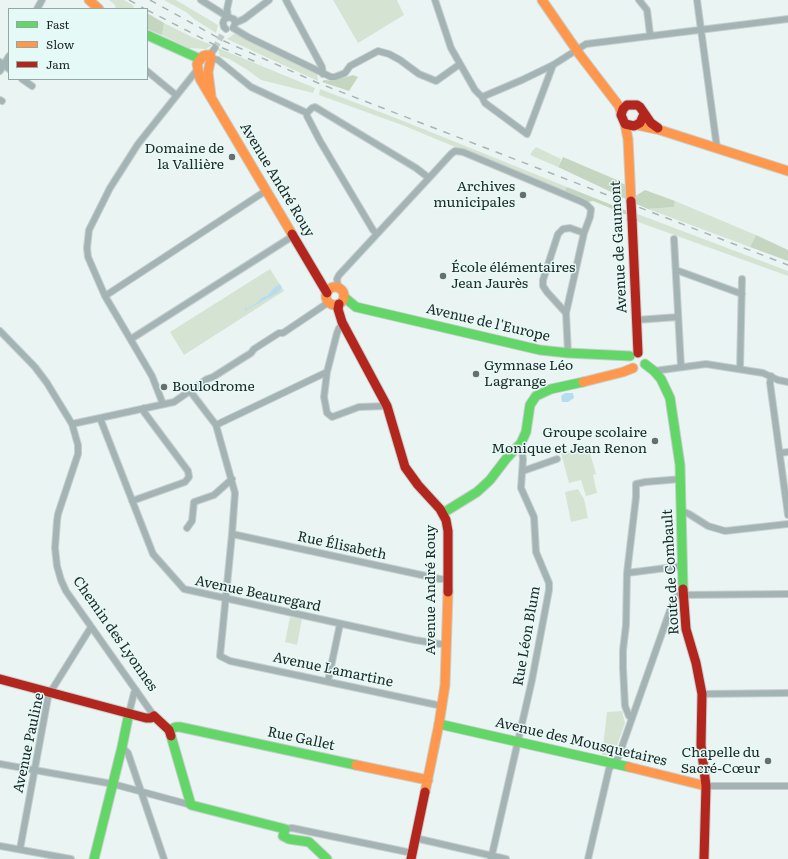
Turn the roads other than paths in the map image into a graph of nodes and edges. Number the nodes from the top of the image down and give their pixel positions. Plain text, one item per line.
1 (89, 0) edge
2 (201, 0) edge
3 (229, 0) edge
4 (269, 0) edge
5 (286, 0) edge
6 (435, 0) edge
7 (542, 0) edge
8 (639, 0) edge
9 (697, 0) edge
10 (644, 3) edge
11 (98, 8) edge
12 (228, 17) junction
13 (788, 19) edge
14 (234, 26) junction
15 (226, 29) junction
16 (701, 31) junction
17 (650, 34) dead end
18 (148, 35) edge
19 (222, 35) tunnel mouth
20 (576, 49) junction
21 (212, 54) junction
22 (200, 59) junction
23 (460, 64) junction
24 (553, 65) junction
25 (4, 66) edge
26 (0, 71) edge
27 (201, 71) junction
28 (148, 72) edge
29 (323, 74) junction
30 (23, 80) edge
31 (32, 86) dead end
32 (608, 92) junction
33 (176, 95) junction
34 (482, 97) junction
35 (630, 104) junction
36 (621, 112) junction
37 (307, 113) junction
38 (644, 114) junction
39 (625, 124) junction
40 (636, 126) junction
41 (660, 130) junction
42 (628, 139) junction
43 (717, 148) junction
44 (788, 171) edge
45 (429, 178) junction
46 (267, 190) junction
47 (584, 233) junction
48 (377, 234) junction
49 (293, 236) junction
50 (674, 239) dead end
51 (676, 270) junction
52 (742, 279) dead end
53 (742, 294) junction
54 (105, 296) junction
55 (335, 296) junction
56 (566, 313) junction
57 (678, 317) junction
58 (636, 320) junction
59 (343, 323) junction
60 (0, 331) edge
61 (131, 339) junction
62 (568, 353) junction
63 (634, 354) junction
64 (645, 364) junction
65 (681, 367) junction
66 (634, 368) junction
67 (654, 370) junction
68 (740, 370) junction
69 (327, 372) junction
70 (771, 376) junction
71 (788, 382) edge
72 (190, 391) junction
73 (163, 404) junction
74 (387, 406) junction
75 (144, 408) junction
76 (100, 418) junction
77 (72, 424) junction
78 (216, 425) junction
79 (521, 443) junction
80 (788, 452) edge
81 (780, 453) junction
82 (557, 459) dead end
83 (523, 471) junction
84 (232, 479) junction
85 (681, 479) junction
86 (132, 501) junction
87 (682, 511) junction
88 (443, 514) junction
89 (788, 516) edge
90 (788, 524) edge
91 (188, 528) dead end
92 (232, 534) junction
93 (682, 566) junction
94 (627, 573) junction
95 (448, 579) junction
96 (788, 594) edge
97 (684, 596) junction
98 (225, 599) junction
99 (340, 624) junction
100 (91, 627) junction
101 (445, 644) junction
102 (0, 679) edge
103 (328, 681) junction
104 (49, 692) junction
105 (137, 692) junction
106 (788, 693) edge
107 (705, 694) junction
108 (442, 706) junction
109 (129, 714) junction
110 (154, 716) junction
111 (632, 718) junction
112 (439, 724) junction
113 (168, 730) junction
114 (518, 742) junction
115 (122, 747) junction
116 (0, 764) edge
117 (614, 765) junction
118 (35, 770) junction
119 (428, 780) junction
120 (113, 784) junction
121 (706, 786) junction
122 (788, 786) edge
123 (142, 792) junction
124 (190, 805) junction
125 (285, 828) junction
126 (415, 838) junction
127 (0, 846) edge
128 (20, 849) junction
129 (411, 856) edge
130 (491, 857) edge
131 (71, 859) edge
132 (94, 859) edge
133 (164, 859) edge
134 (328, 859) edge
135 (506, 859) edge
136 (588, 859) edge
137 (704, 859) edge

1 - 11 street
2 - 12 street
3 - 12 street
4 - 14 street
5 - 29 street
6 - 23 street
7 - 20 street
8 - 10 street
9 - 16 street
10 - 17 street
12 - 14 street
12 - 15 street
13 - 16 street
14 - 15 street
14 - 29 street
15 - 19 street
16 - 20 street
16 - 43 street
18 - 22 street
20 - 24 street
20 - 32 street
21 - 22 street
21 - 27 street
21 - 37 street
22 - 27 street
23 - 29 street
23 - 34 street
24 - 34 street
24 - 34 street
25 - 26 street
27 - 33 street
27 - 46 street, Avenue André Rouy
28 - 33 street
30 - 31 street
32 - 35 street
32 - 36 street
33 - 54 street
35 - 36 street
35 - 38 street
36 - 39 street
37 - 45 street
37 - 48 street
38 - 40 street
38 - 41 street
39 - 40 street
39 - 42 street, Avenue de Gaumont
40 - 41 street
40 - 42 street, Avenue de Gaumont
41 - 43 street
42 - 58 street, Avenue de Gaumont, bridge
43 - 44 street
45 - 47 street
45 - 48 street
46 - 49 street, Avenue André Rouy
46 - 54 street
47 - 56 street
47 - 56 street
48 - 55 street
49 - 55 street, Avenue André Rouy
49 - 61 street
50 - 51 street
51 - 53 street
51 - 57 street
52 - 53 street
53 - 68 street
54 - 61 street
55 - 59 street, Avenue André Rouy
55 - 62 street, Avenue de l'Europe
55 - 72 street
56 - 62 street
57 - 58 street
57 - 65 street
58 - 63 street, Avenue de Gaumont
59 - 69 street
59 - 74 street, Avenue André Rouy
60 - 77 street, Chemin des Lyonnes
61 - 73 street
62 - 63 street, Avenue de l'Europe
63 - 64 street
63 - 66 street
64 - 66 street
64 - 67 street, Route de Combault
65 - 67 street
65 - 68 street
66 - 79 street
67 - 85 street, Route de Combault
68 - 70 street
69 - 74 street
69 - 78 street
70 - 71 street
70 - 81 street
72 - 73 street
72 - 78 street
73 - 75 street
74 - 88 street, Avenue André Rouy
75 - 76 street
75 - 86 street
76 - 77 street
76 - 86 street, Avenue Beauregard
77 - 100 street, Chemin des Lyonnes
78 - 84 street
79 - 83 street, Rue Léon Blum
79 - 88 street
80 - 81 street
81 - 89 street
82 - 83 street
83 - 114 street, Rue Léon Blum
84 - 91 street
84 - 92 street
85 - 87 street, Route de Combault
85 - 94 street
86 - 98 street, Avenue Beauregard
87 - 90 street
87 - 93 street, Route de Combault
88 - 95 street, Avenue André Rouy
92 - 95 street, Rue Élisabeth
92 - 98 street
93 - 94 street
93 - 97 street, Route de Combault
94 - 111 street
95 - 101 street, Avenue André Rouy
96 - 97 street
97 - 107 street, Route de Combault
97 - 111 street
98 - 99 street, Avenue Beauregard
98 - 103 street, Avenue Lamartine
99 - 101 street, Avenue Beauregard
99 - 103 street
100 - 104 street, Avenue Pauline
100 - 105 street, Chemin des Lyonnes
101 - 108 street, Avenue André Rouy
102 - 104 street
103 - 108 street, Avenue Lamartine
104 - 109 street
104 - 118 street, Avenue Pauline
105 - 109 street
105 - 110 street, Chemin des Lyonnes
106 - 107 street
107 - 121 street, Route de Combault
108 - 112 street, Avenue André Rouy
109 - 110 street
109 - 115 street
110 - 113 street, Chemin des Lyonnes
111 - 117 street
112 - 114 street, Avenue des Mousquetaires
112 - 119 street, Avenue André Rouy
113 - 119 street, Rue Gallet
113 - 124 street, Chemin des Lyonnes
114 - 117 street, Avenue des Mousquetaires
114 - 130 street, Rue Léon Blum
115 - 120 street
115 - 123 street
116 - 118 street
117 - 121 street, Avenue des Mousquetaires
117 - 136 street
118 - 120 street
118 - 128 street, Avenue Pauline
119 - 126 street, Avenue André Rouy
120 - 123 street
120 - 132 street
121 - 122 street, Avenue des Mousquetaires
121 - 137 street, Route de Combault
123 - 124 street
123 - 133 street
124 - 125 street
125 - 129 street
125 - 134 street
126 - 129 street, Avenue André Rouy
126 - 130 street
127 - 128 street
128 - 131 street
130 - 135 street

